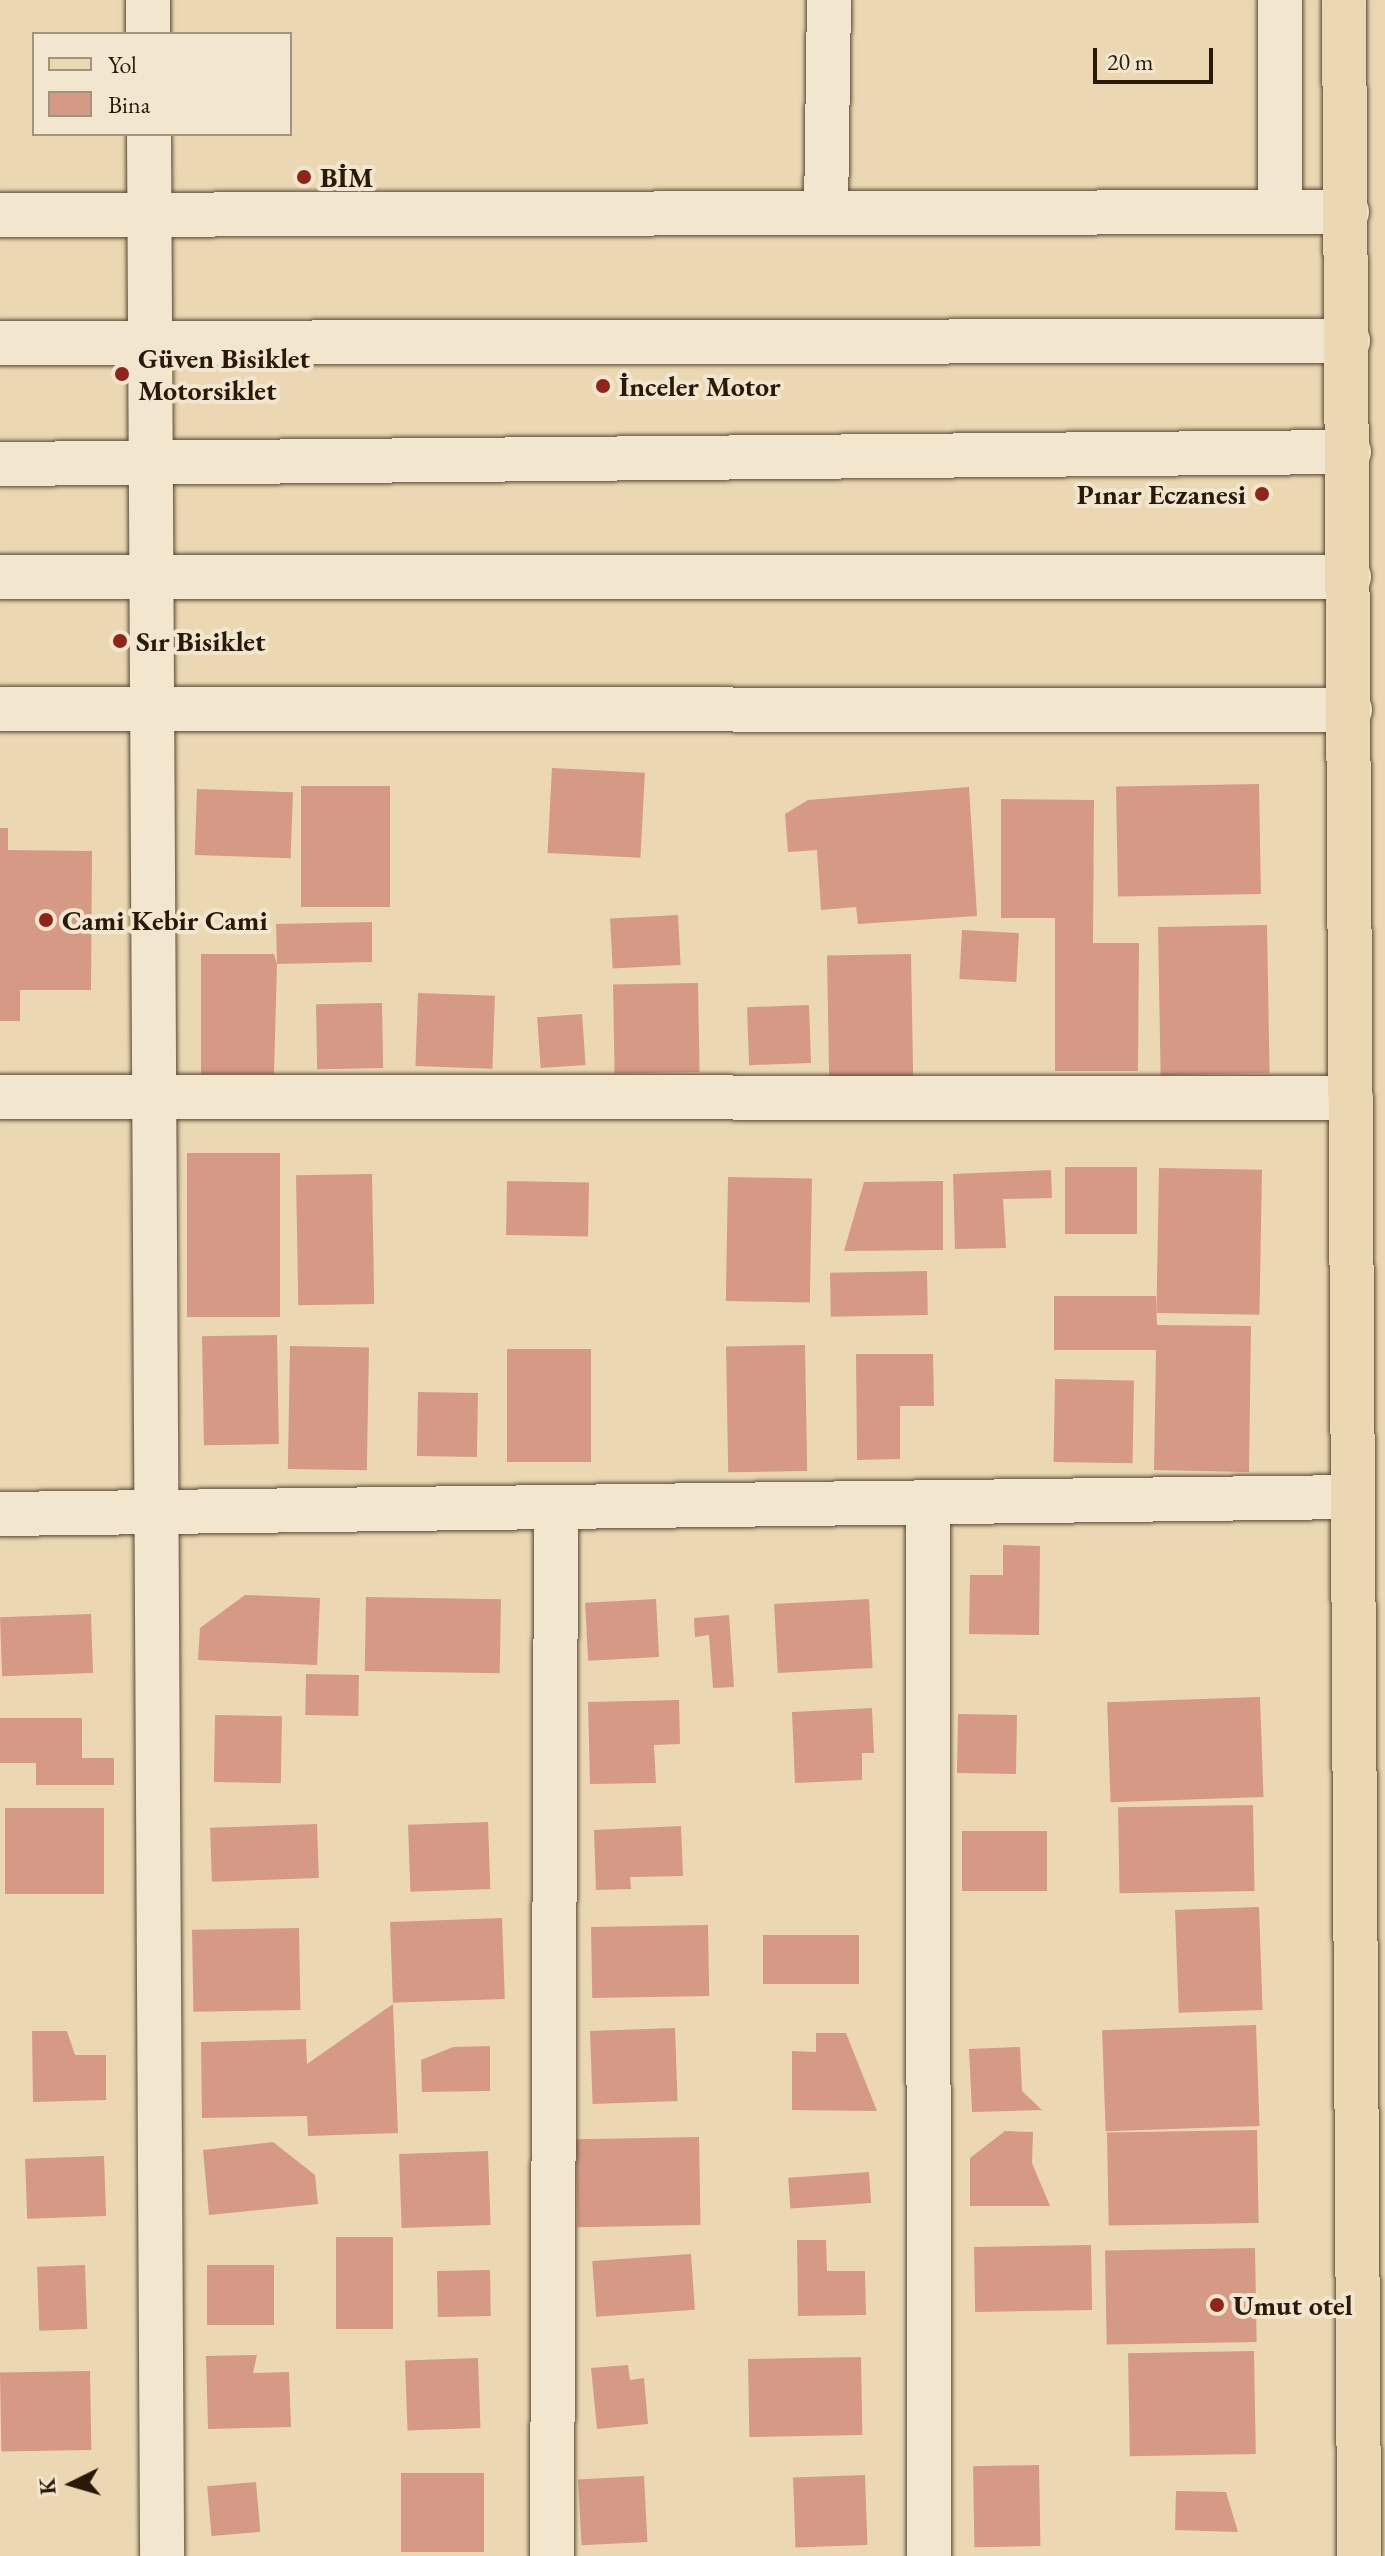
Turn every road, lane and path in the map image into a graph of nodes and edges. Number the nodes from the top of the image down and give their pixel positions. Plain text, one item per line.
1 (148, 0) edge
2 (829, 0) edge
3 (1280, 0) edge
4 (1344, 0) edge
5 (148, 32) edge
6 (149, 136) edge
7 (1280, 212) junction
8 (1347, 212) junction
9 (826, 213) junction
10 (0, 215) edge
11 (150, 215) junction
12 (1348, 341) junction
13 (0, 343) edge
14 (150, 343) junction
15 (1349, 452) junction
16 (151, 463) junction
17 (0, 464) edge
18 (152, 576) junction
19 (0, 577) edge
20 (1349, 577) junction
21 (0, 709) edge
22 (153, 710) junction
23 (1350, 710) junction
24 (156, 1096) junction
25 (0, 1097) edge
26 (1351, 1098) junction
27 (1352, 1497) junction
28 (928, 1504) junction
29 (556, 1509) junction
30 (0, 1514) edge
31 (159, 1515) junction
32 (162, 2556) edge
33 (552, 2556) edge
34 (929, 2556) edge
35 (1359, 2556) edge

1 - 5 street
2 - 9 street
3 - 7 street
4 - 8 main road
6 - 11 street
7 - 8 street
7 - 9 street
8 - 12 main road
9 - 11 street
10 - 11 street
11 - 14 street
12 - 14 street
12 - 15 main road
13 - 14 street
14 - 16 street
15 - 16 street
15 - 20 main road
16 - 17 street
16 - 18 street
18 - 19 street
18 - 20 street
18 - 22 street
20 - 23 main road
21 - 22 street
22 - 23 street
22 - 24 street
23 - 26 main road
24 - 25 street
24 - 26 street
24 - 31 street
26 - 27 main road
27 - 28 street
27 - 35 main road
28 - 29 street
28 - 34 street
29 - 31 street
29 - 33 street
30 - 31 street
31 - 32 street

